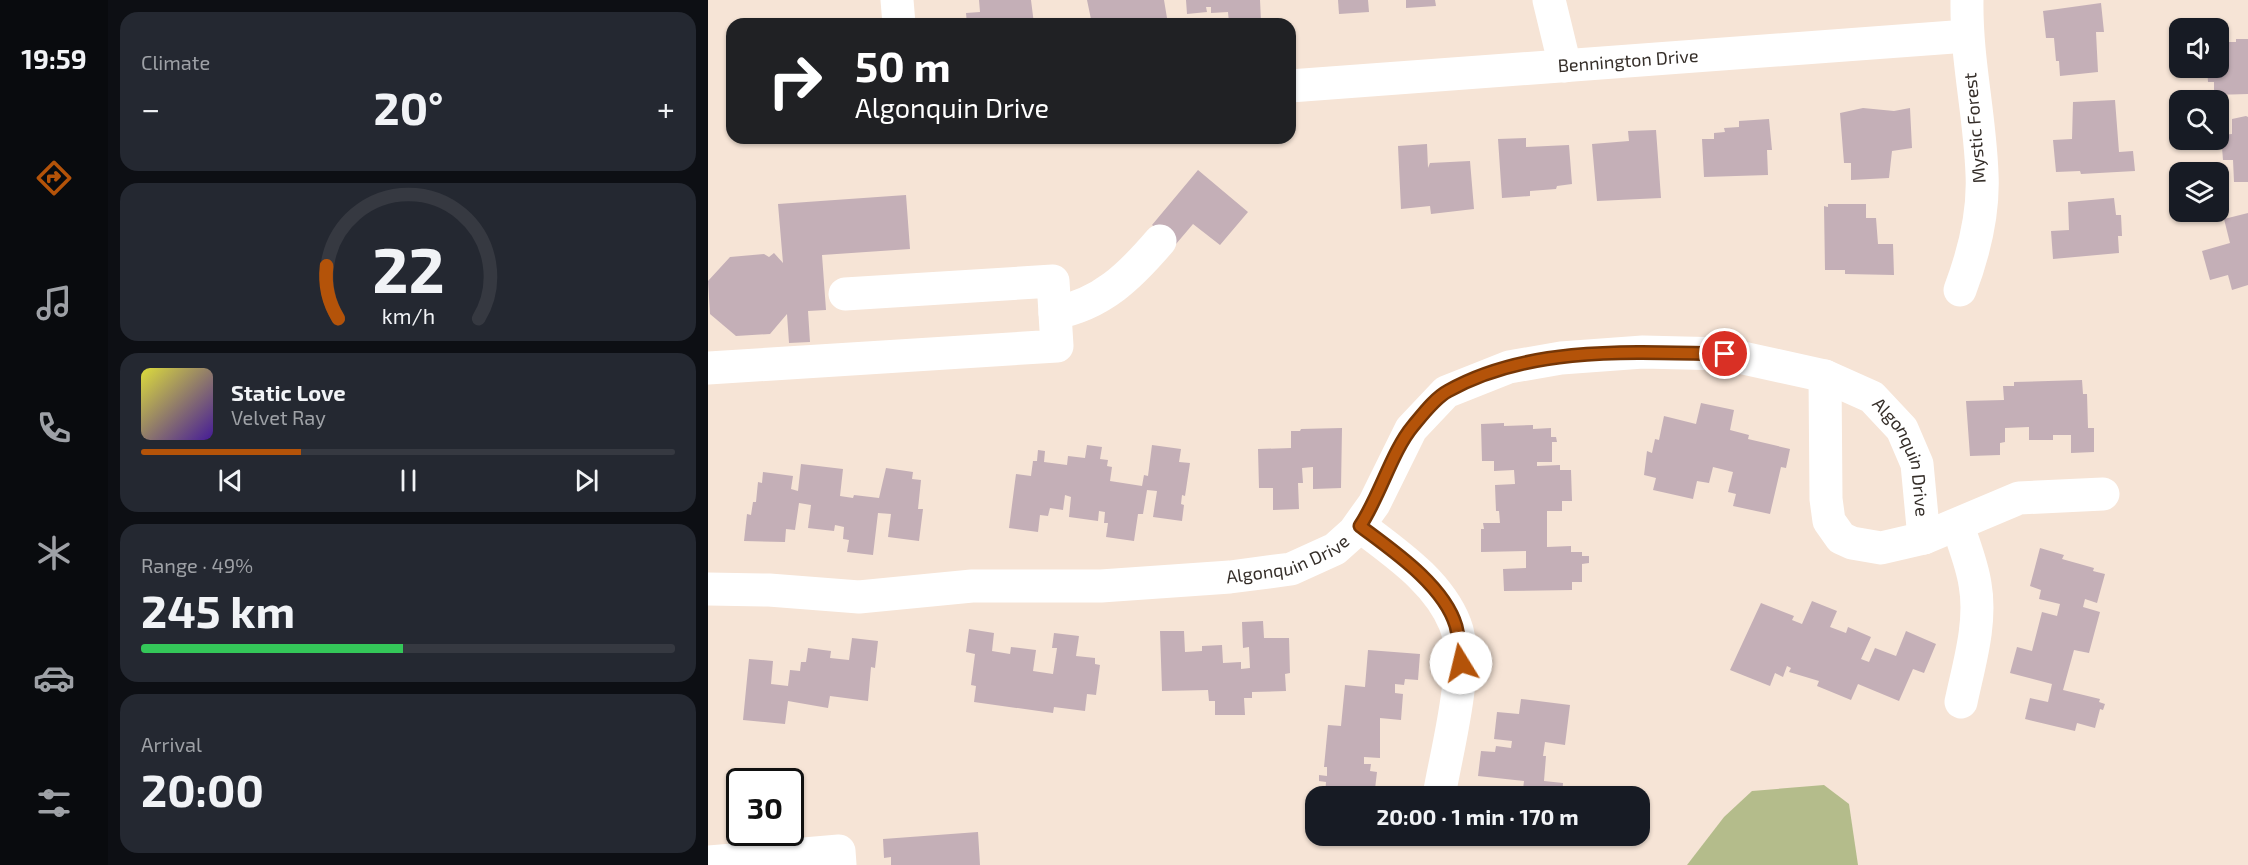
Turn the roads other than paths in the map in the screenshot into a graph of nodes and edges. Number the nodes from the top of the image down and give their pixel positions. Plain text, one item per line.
1 (897, 0) edge
2 (1549, 0) edge
3 (1967, 0) edge
4 (898, 18) edge
5 (1966, 36) junction
6 (1564, 66) junction
7 (1296, 86) edge
8 (1160, 241) dead end
9 (1960, 290) dead end
10 (845, 294) dead end
11 (1056, 313) junction
12 (708, 368) edge
13 (1825, 376) junction
14 (2103, 494) dead end
15 (1360, 526) junction
16 (1958, 526) junction
17 (1924, 538) junction
18 (708, 563) edge
19 (708, 589) edge
20 (769, 590) junction
21 (1961, 702) dead end
22 (1441, 786) edge
23 (757, 861) edge
24 (708, 862) edge
25 (840, 865) edge

1 - 4 street
2 - 6 street
3 - 5 street, Mystic Forest
5 - 6 street, Bennington Drive
5 - 9 street, Mystic Forest
6 - 7 street, Bennington Drive
8 - 11 street
10 - 11 street
11 - 12 street
13 - 15 street, Algonquin Drive
13 - 17 street, Algonquin Drive
13 - 17 street, Algonquin Drive
14 - 16 street, Algonquin Drive
15 - 20 street, Algonquin Drive
15 - 22 street
16 - 17 street, Algonquin Drive
16 - 21 street
18 - 20 street, Algonquin Drive
19 - 20 street, Algonquin Drive
23 - 24 street
23 - 25 street

